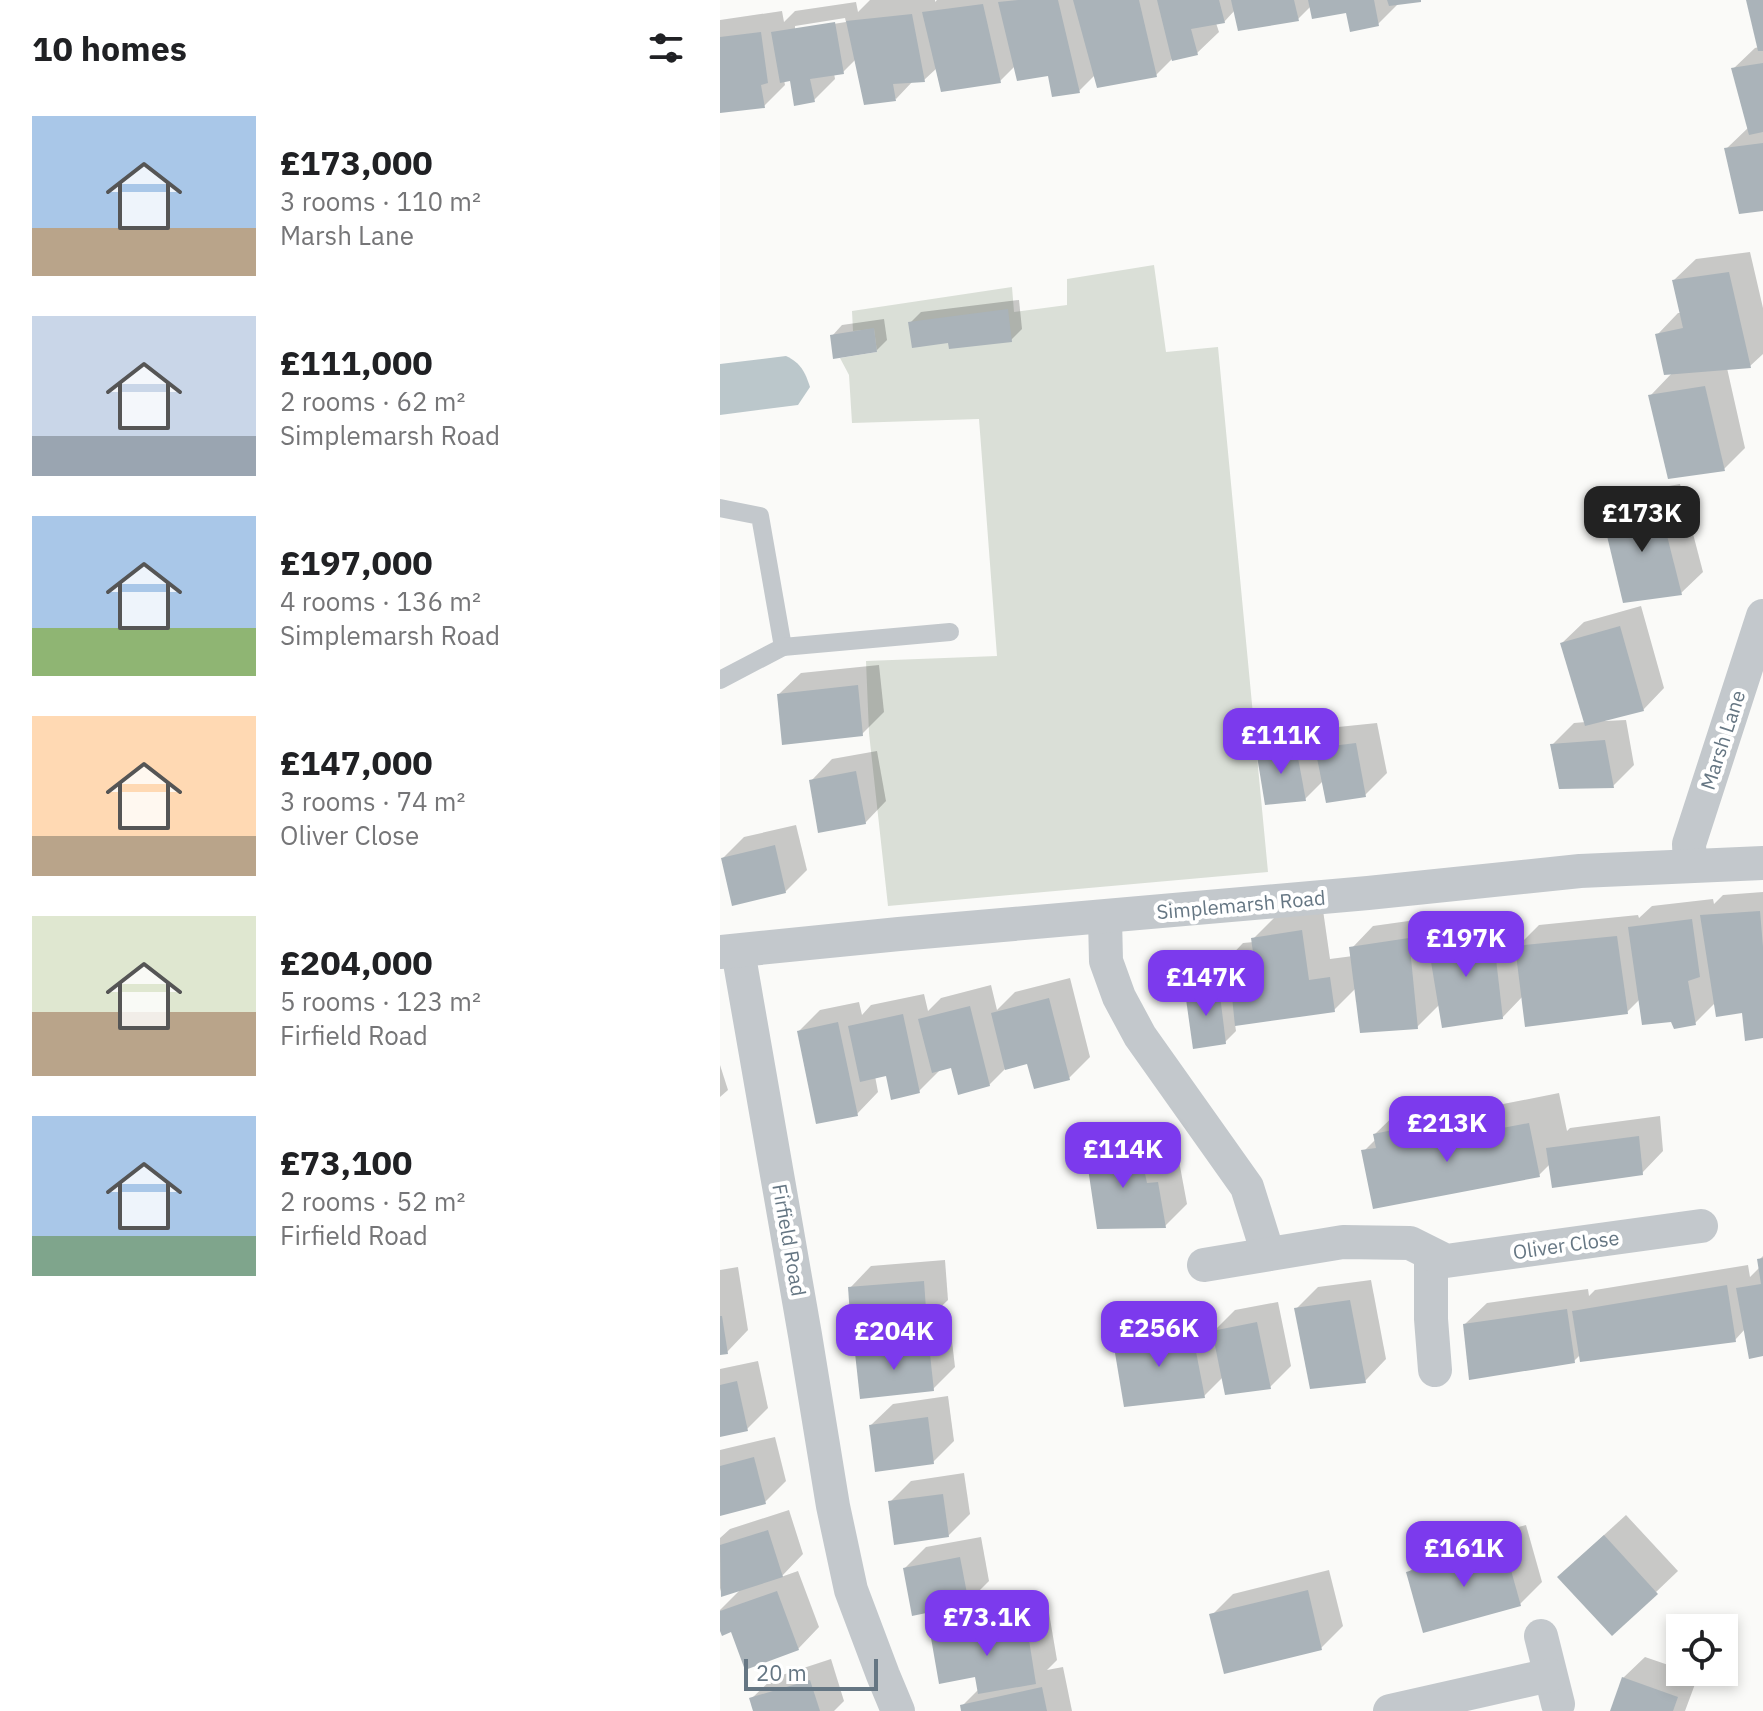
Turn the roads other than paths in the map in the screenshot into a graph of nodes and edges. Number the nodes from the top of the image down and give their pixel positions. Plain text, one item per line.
1 (720, 508) edge
2 (1763, 616) edge
3 (950, 632) dead end
4 (783, 647) junction
5 (720, 680) edge
6 (1763, 863) edge
7 (1690, 865) junction
8 (1105, 918) junction
9 (729, 951) edge
10 (1701, 1226) dead end
11 (1268, 1254) junction
12 (1431, 1255) junction
13 (1204, 1265) dead end
14 (1435, 1370) dead end
15 (1541, 1636) dead end
16 (898, 1711) edge
17 (1390, 1711) edge

1 - 4 lane
2 - 7 street, Marsh Lane
3 - 4 lane
4 - 5 lane
6 - 7 street, Simplemarsh Road
7 - 8 street, Simplemarsh Road
8 - 9 street, Simplemarsh Road
8 - 11 street
9 - 16 street, Firfield Road
10 - 12 street, Oliver Close
11 - 12 street, Oliver Close
11 - 13 street, Oliver Close
12 - 14 street
15 - 17 street

